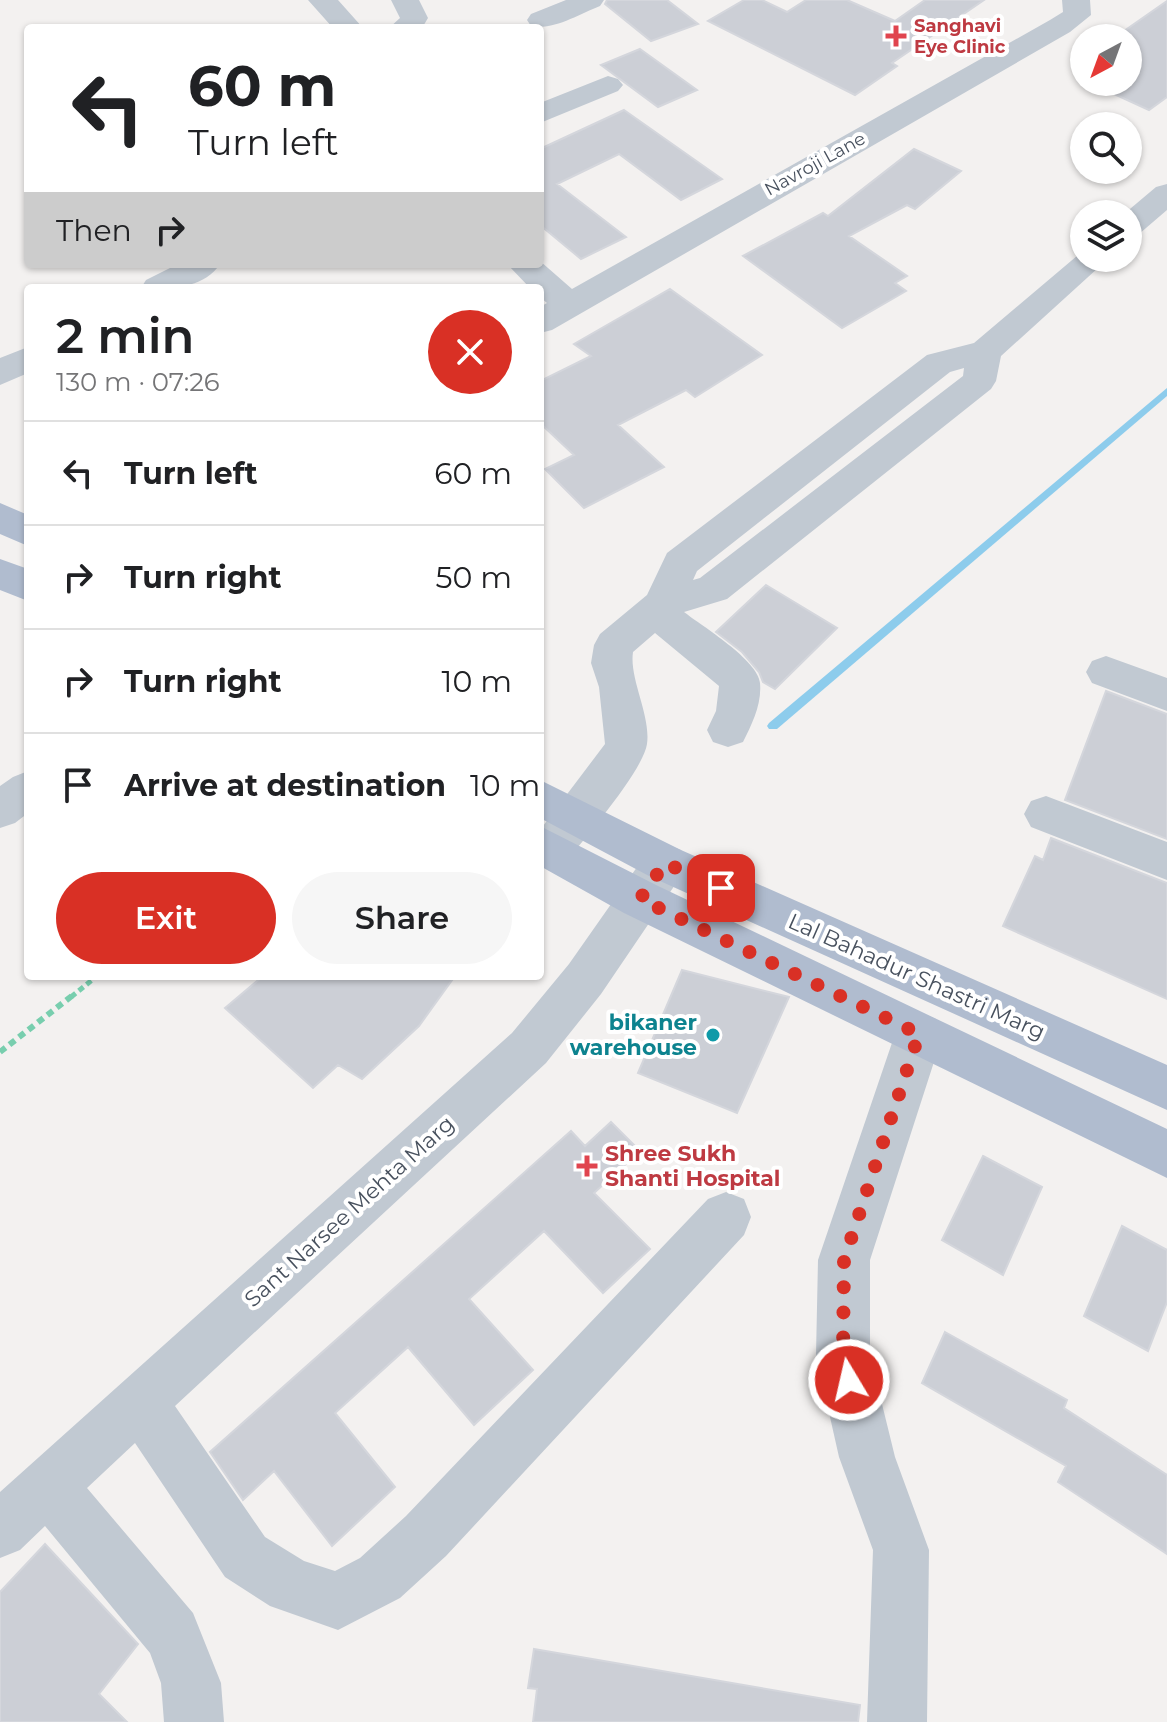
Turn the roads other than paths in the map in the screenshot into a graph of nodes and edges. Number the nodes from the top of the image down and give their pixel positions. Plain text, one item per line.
1 (322, 0) edge
2 (405, 0) edge
3 (590, 0) edge
4 (1076, 0) edge
5 (541, 20) dead end
6 (345, 24) edge
7 (410, 24) edge
8 (608, 85) dead end
9 (544, 112) edge
10 (1167, 194) edge
11 (1142, 215) edge
12 (196, 268) edge
13 (202, 268) edge
14 (528, 268) edge
15 (1077, 272) edge
16 (166, 284) edge
17 (220, 284) edge
18 (570, 305) junction
19 (544, 320) edge
20 (985, 352) junction
21 (24, 360) edge
22 (0, 373) edge
23 (796, 474) junction
24 (830, 498) junction
25 (0, 517) edge
26 (24, 530) edge
27 (704, 546) junction
28 (739, 569) junction
29 (0, 573) edge
30 (24, 584) edge
31 (658, 607) junction
32 (1106, 672) dead end
33 (1167, 695) edge
34 (728, 730) dead end
35 (24, 792) edge
36 (0, 810) edge
37 (1046, 814) dead end
38 (551, 827) edge
39 (1167, 861) edge
40 (652, 881) junction
41 (919, 1034) junction
42 (1167, 1088) edge
43 (1167, 1154) edge
44 (726, 1217) dead end
45 (139, 1401) junction
46 (48, 1486) junction
47 (0, 1530) edge
48 (194, 1722) edge
49 (897, 1722) edge

1 - 6 street
2 - 7 street
3 - 5 street
4 - 18 street, Navroji Lane
8 - 9 street
10 - 11 street
12 - 16 street
13 - 17 street
14 - 18 street
15 - 20 street
18 - 19 street, Navroji Lane
20 - 23 street
20 - 24 street
21 - 22 street
23 - 24 street
23 - 27 street
24 - 28 street
25 - 26 main road
27 - 28 street
27 - 31 street
28 - 31 street
29 - 30 main road
31 - 34 street
31 - 38 street
32 - 33 street
35 - 36 street
37 - 39 street
38 - 40 main road, Lal Bahadur Shastri Marg
40 - 41 main road, Lal Bahadur Shastri Marg
40 - 42 main road, Lal Bahadur Shastri Marg
40 - 45 street, Sant Narsee Mehta Marg
41 - 43 main road, Lal Bahadur Shastri Marg
41 - 49 street
44 - 45 street
45 - 46 street, Sant Narsee Mehta Marg
46 - 47 street, Sant Narsee Mehta Marg
46 - 48 street

